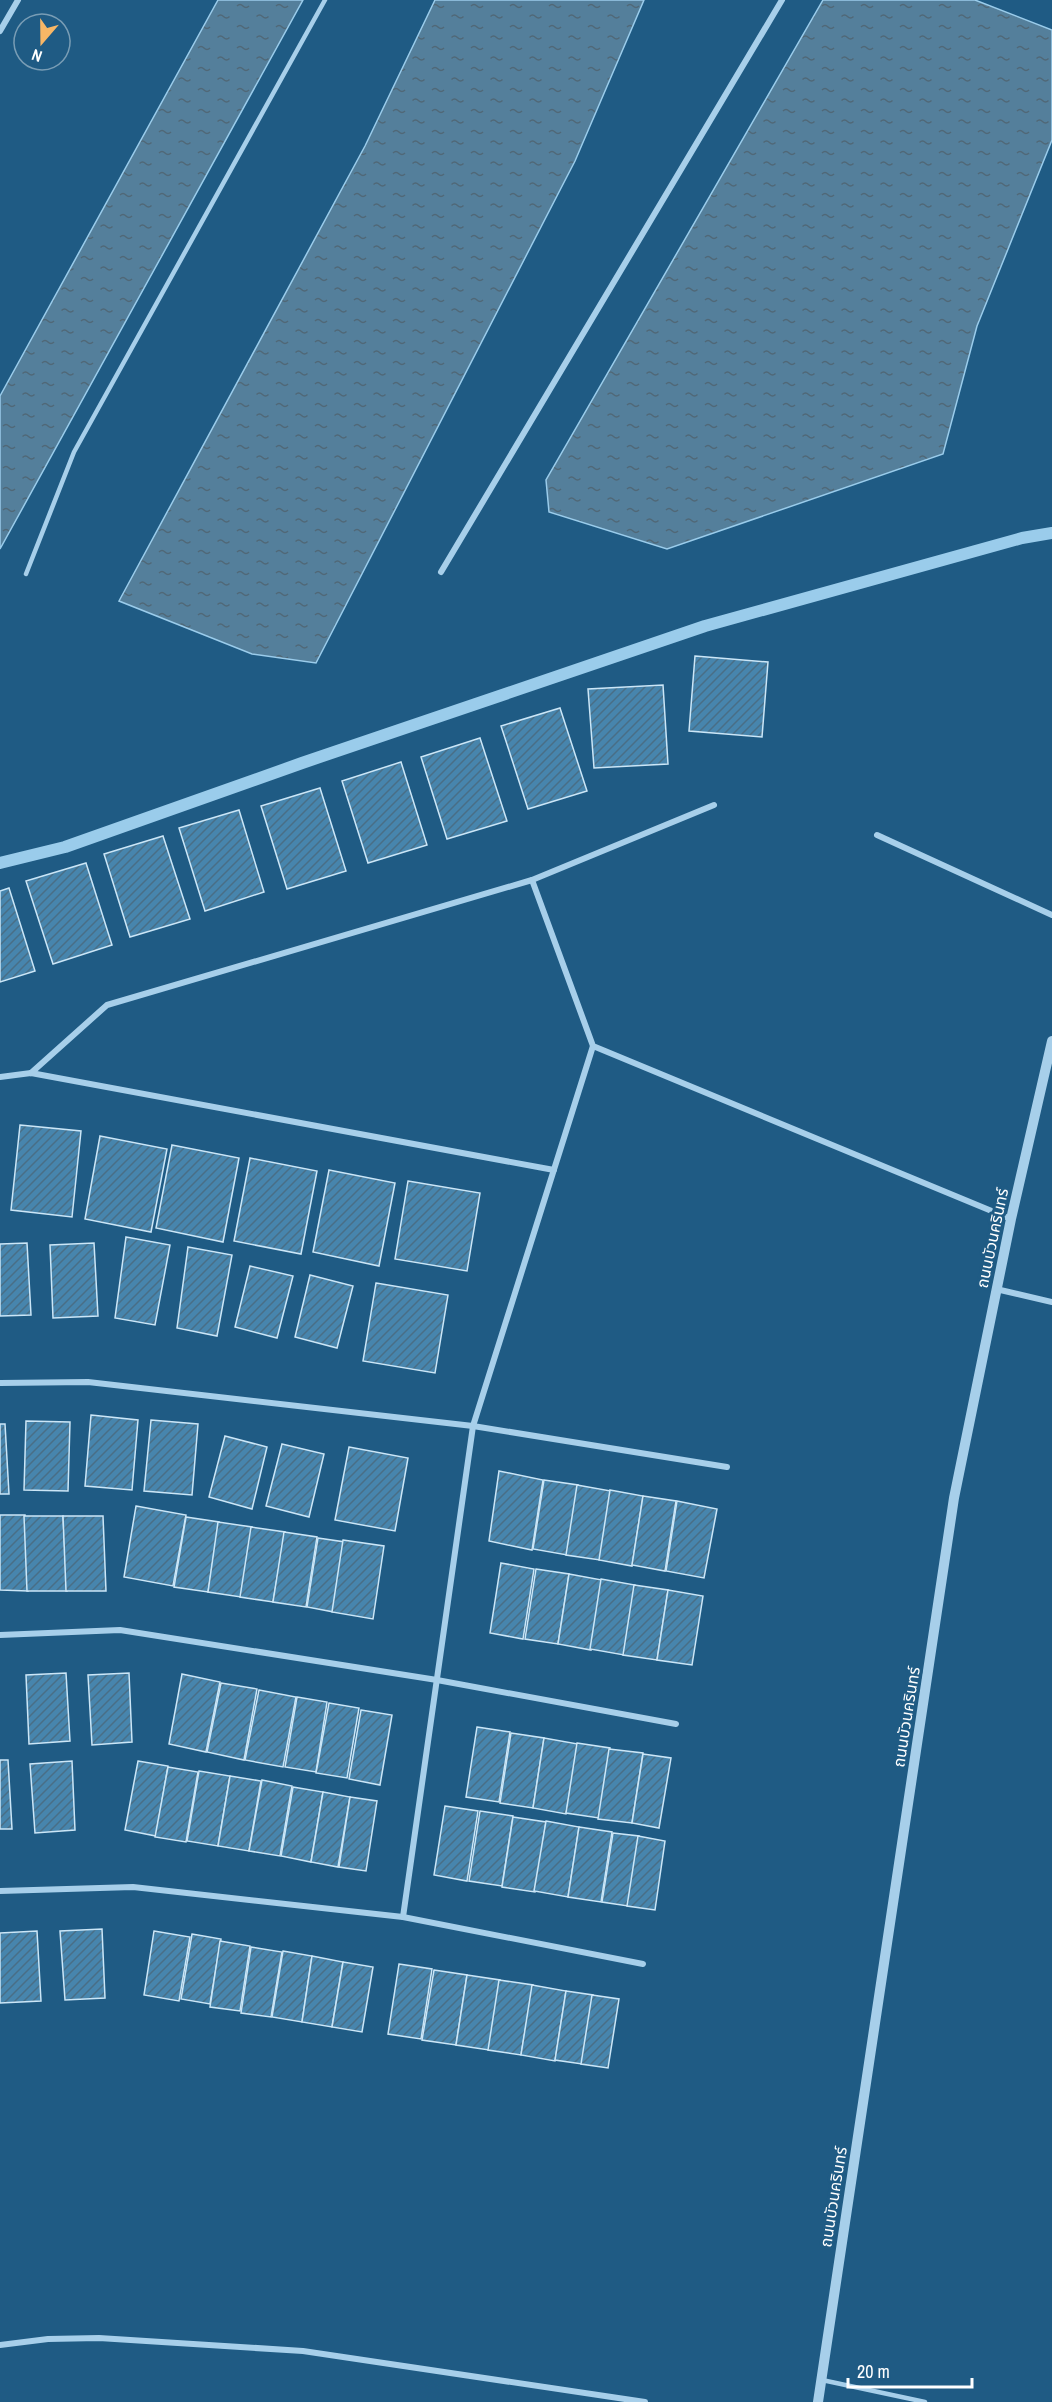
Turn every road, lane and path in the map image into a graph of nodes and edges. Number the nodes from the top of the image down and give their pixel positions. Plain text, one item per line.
1 (18, 0) edge
2 (325, 0) edge
3 (782, 0) edge
4 (0, 31) edge
5 (441, 572) dead end
6 (26, 574) dead end
7 (714, 806) dead end
8 (877, 835) dead end
9 (532, 880) junction
10 (1052, 915) edge
11 (1052, 1041) edge
12 (594, 1046) junction
13 (31, 1073) junction
14 (0, 1077) edge
15 (554, 1170) junction
16 (1011, 1219) junction
17 (996, 1288) junction
18 (1052, 1302) edge
19 (0, 1383) edge
20 (473, 1426) junction
21 (727, 1467) dead end
22 (0, 1635) edge
23 (437, 1680) junction
24 (676, 1724) dead end
25 (0, 1891) edge
26 (403, 1917) junction
27 (643, 1964) dead end
28 (0, 2346) edge
29 (820, 2380) junction
30 (645, 2402) edge
31 (818, 2402) edge
32 (925, 2402) edge

1 - 4 street
2 - 6 lane
3 - 5 street
7 - 9 street
8 - 10 street
9 - 12 street
9 - 13 street
11 - 16 street, ถนนบัวนครินทร์
12 - 15 street
12 - 16 street
13 - 14 street
13 - 15 street
15 - 20 street
16 - 17 street, ถนนบัวนครินทร์
17 - 18 street
17 - 29 street, ถนนบัวนครินทร์
19 - 20 street
20 - 21 street
20 - 23 street
22 - 23 street
23 - 24 street
23 - 26 street
25 - 26 street
26 - 27 street
28 - 30 street
29 - 31 street, ถนนบัวนครินทร์
29 - 32 lane

